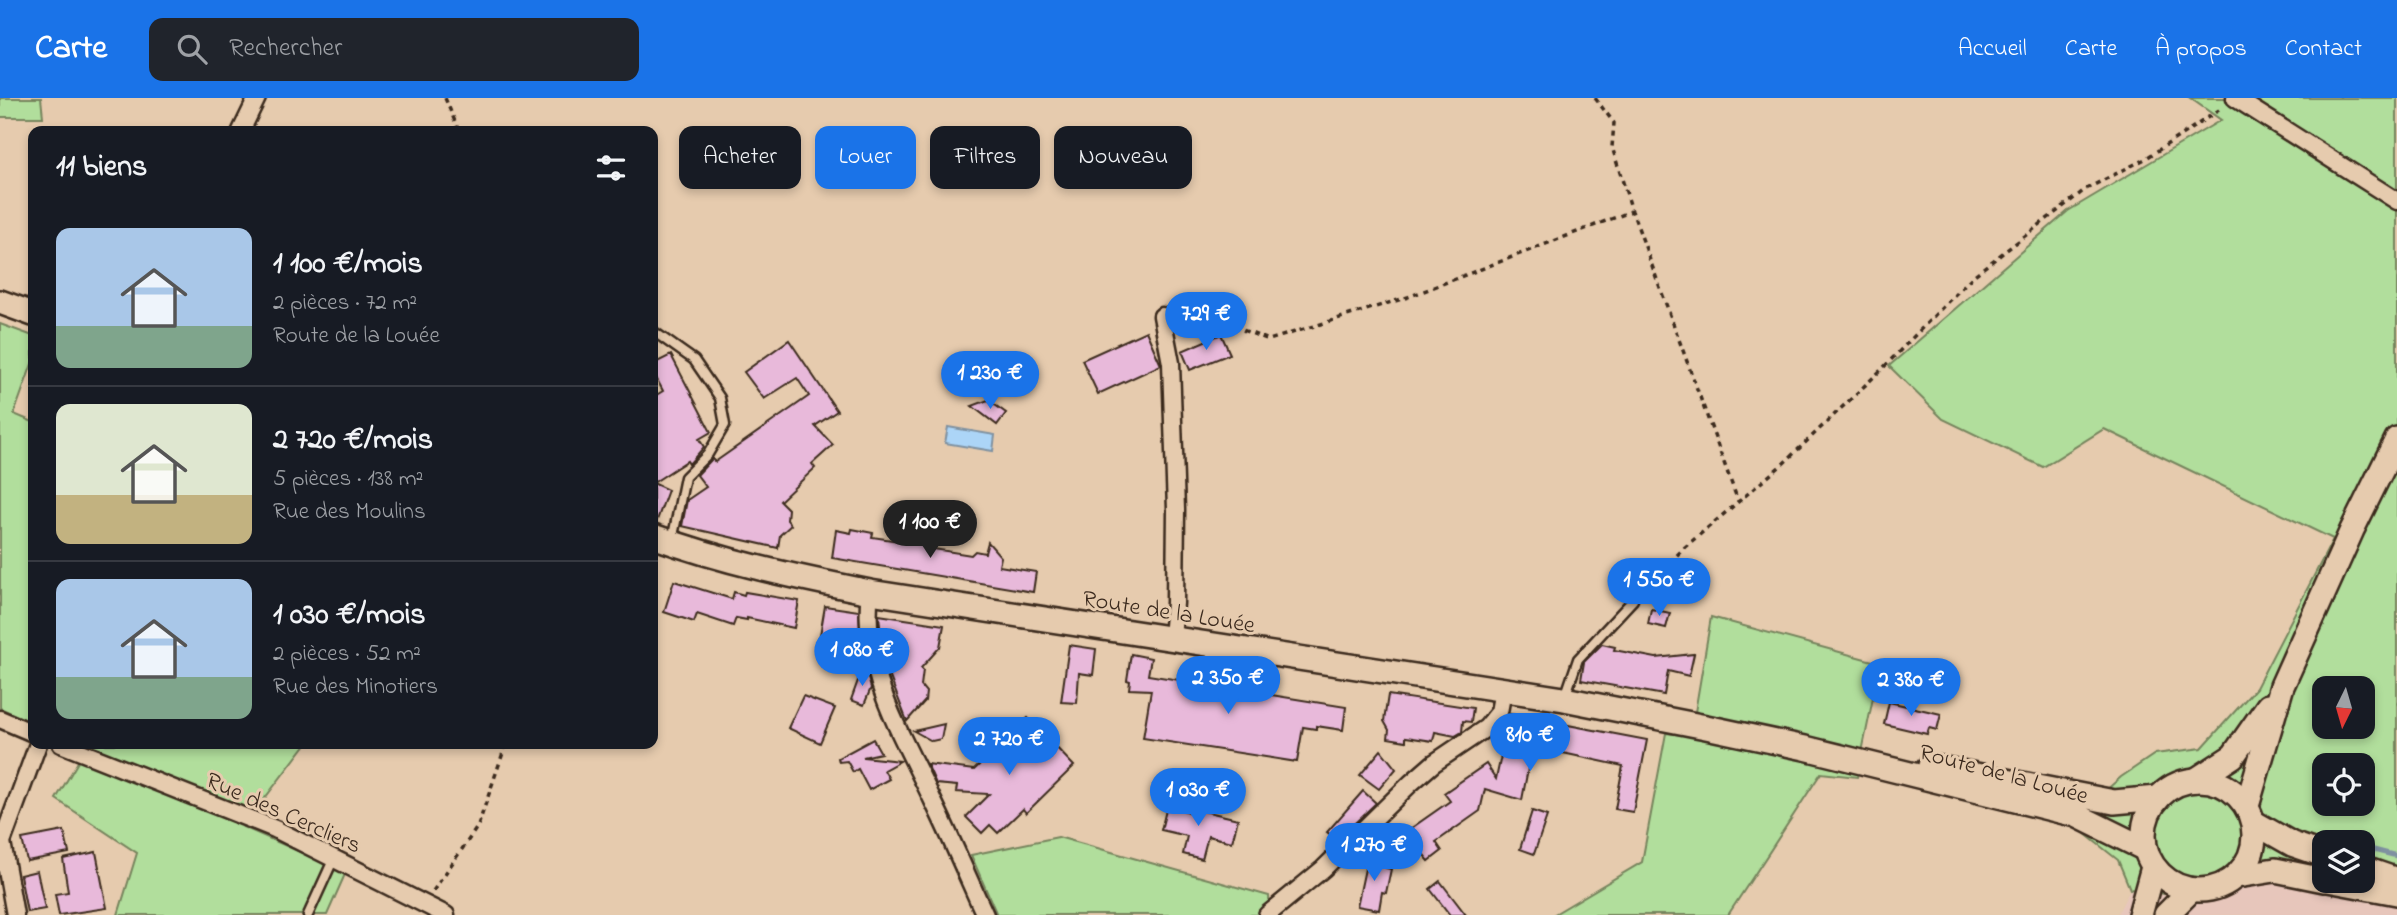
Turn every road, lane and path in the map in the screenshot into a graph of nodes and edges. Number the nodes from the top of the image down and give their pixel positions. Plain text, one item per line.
1 (257, 98) edge
2 (445, 98) edge
3 (1595, 98) edge
4 (2236, 98) edge
5 (243, 126) edge
6 (457, 126) edge
7 (2397, 201) edge
8 (1632, 211) junction
9 (0, 302) edge
10 (28, 312) edge
11 (1162, 316) joint
12 (658, 335) edge
13 (2397, 439) edge
14 (1738, 502) junction
15 (662, 540) edge
16 (870, 592) junction
17 (1633, 600) joint
18 (1172, 638) junction
19 (2282, 686) junction
20 (1503, 690) junction
21 (1564, 699) junction
22 (0, 719) edge
23 (28, 731) edge
24 (1805, 748) junction
25 (36, 749) edge
26 (74, 749) edge
27 (504, 749) edge
28 (2196, 780) junction
29 (2158, 798) junction
30 (2250, 814) junction
31 (1, 842) edge
32 (2312, 851) edge
33 (334, 858) junction
34 (2149, 858) junction
35 (2375, 872) edge
36 (2237, 876) junction
37 (2312, 877) edge
38 (2397, 880) edge
39 (2375, 889) edge
40 (2191, 890) junction
41 (2397, 893) edge
42 (424, 903) junction
43 (15, 915) edge
44 (308, 915) edge
45 (446, 915) edge
46 (985, 915) edge
47 (1267, 915) edge
48 (2140, 915) edge
49 (2166, 915) edge

1 - 5 street
2 - 6 path
3 - 8 path
4 - 7 street
4 - 14 path
8 - 11 path
8 - 14 path
9 - 10 main road
11 - 18 street
12 - 15 lane
13 - 19 main road
14 - 17 path
15 - 16 main road, Route de la Louée
16 - 18 main road, Route de la Louée
16 - 46 street
17 - 21 lane
18 - 20 main road, Route de la Louée
19 - 28 main road
19 - 30 main road
20 - 21 main road, Route de la Louée
20 - 47 street
21 - 24 main road, Route de la Louée
22 - 23 street
24 - 29 main road, Route de la Louée
24 - 34 main road, Route de la Louée
25 - 31 street
26 - 33 street, Rue des Cercliers
27 - 42 path
28 - 29 main road
28 - 30 main road
29 - 34 main road
30 - 32 main road
30 - 36 main road
31 - 43 street
33 - 42 street, Rue des Cercliers
33 - 44 lane
34 - 40 main road
34 - 48 main road
35 - 38 main road
36 - 37 main road
36 - 40 main road
39 - 41 main road
40 - 49 main road
42 - 45 street, Rue des Cercliers

